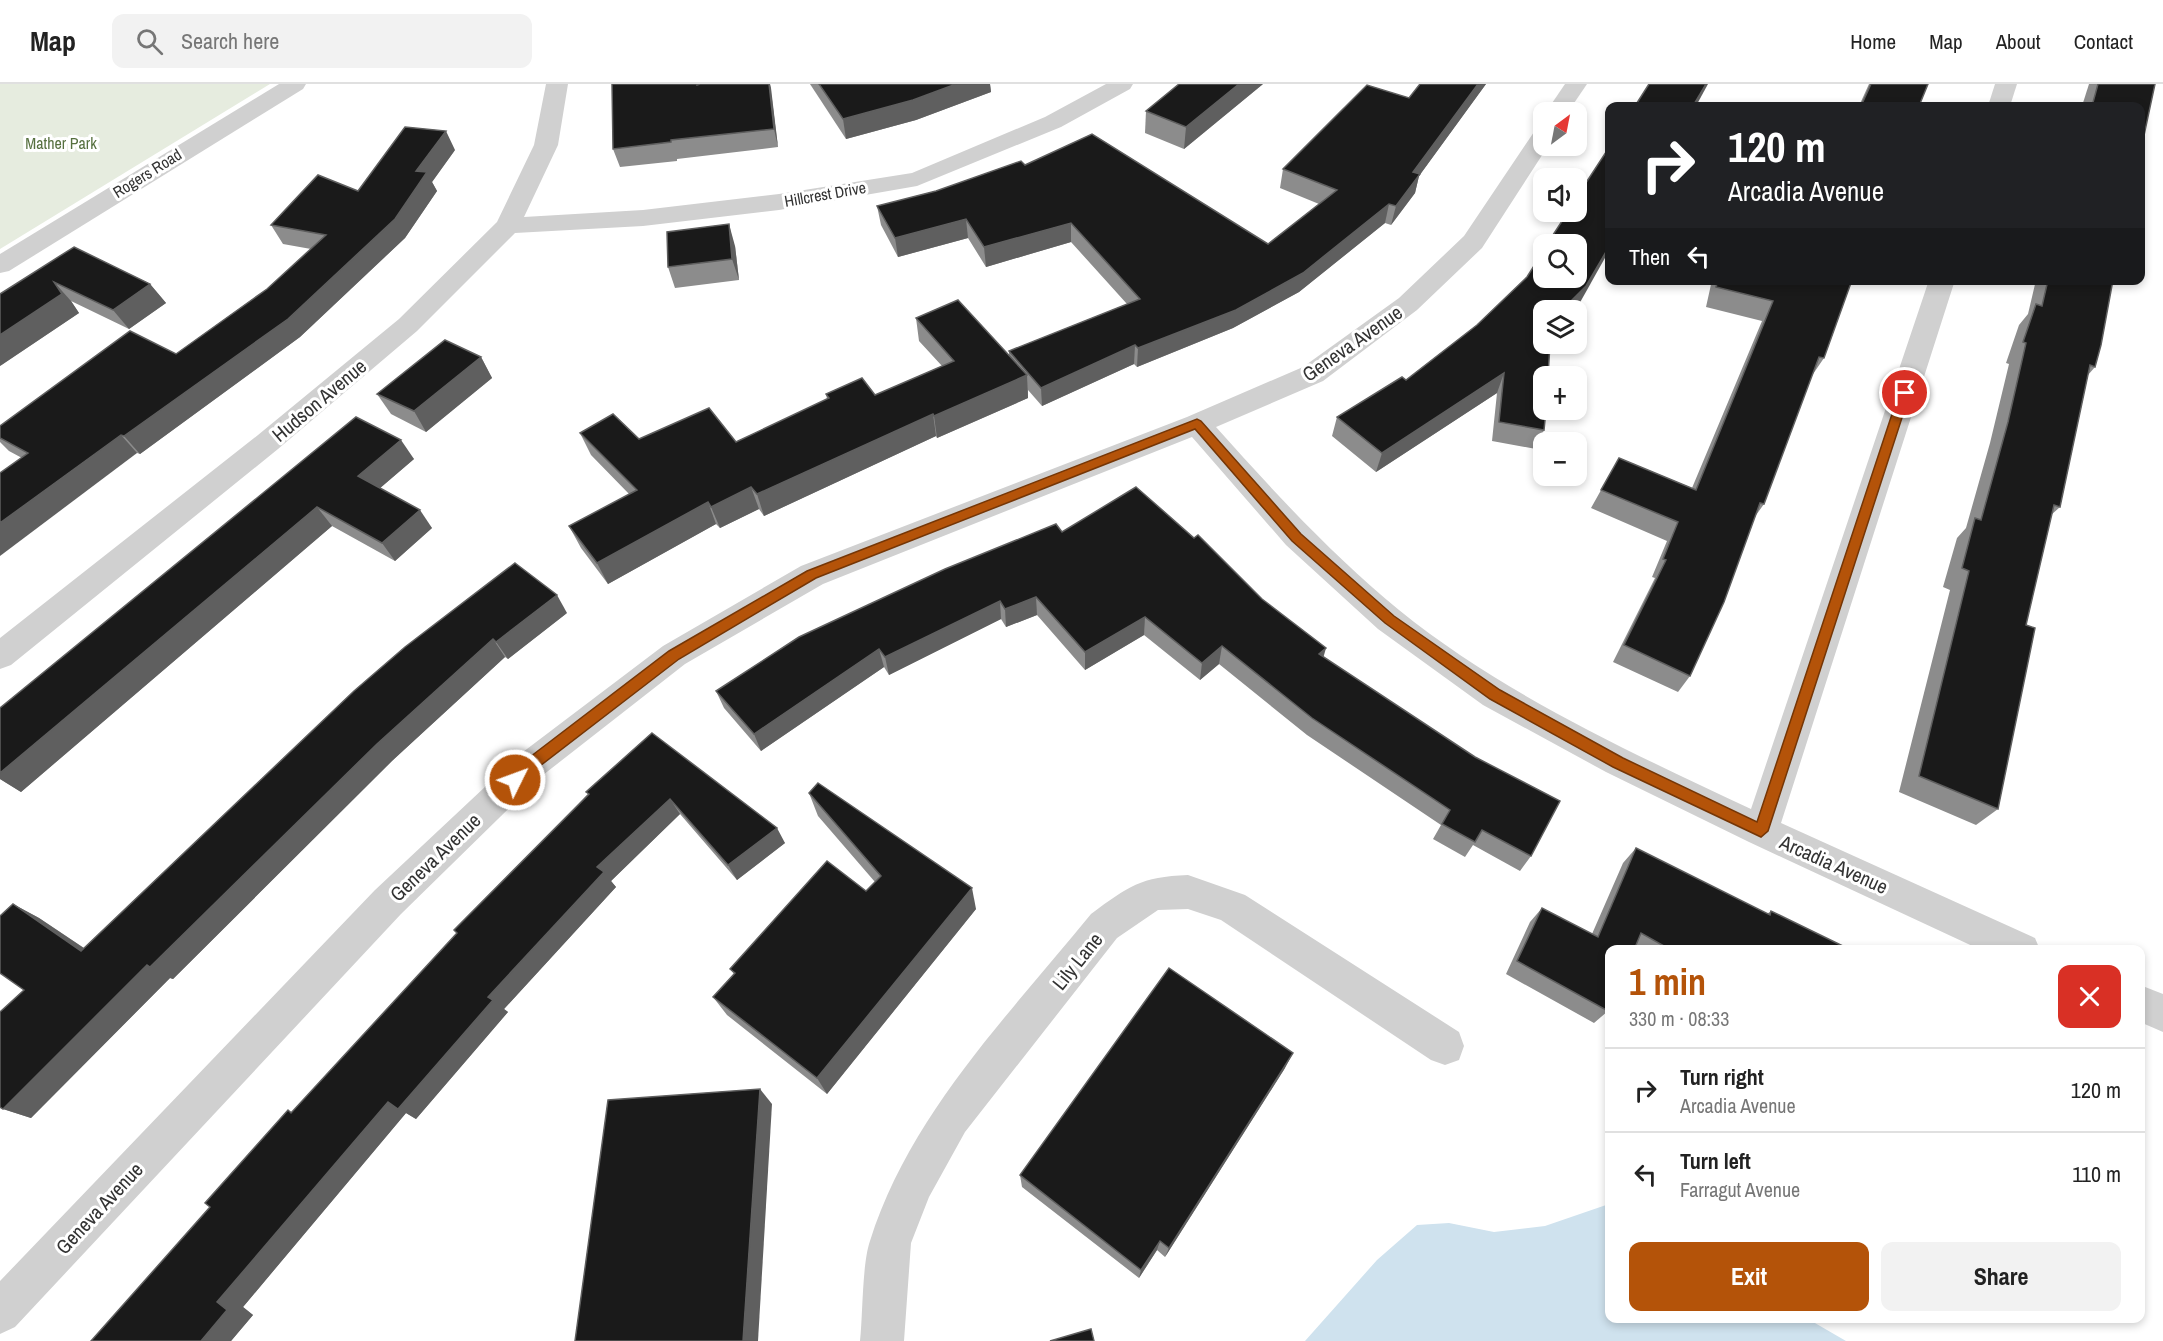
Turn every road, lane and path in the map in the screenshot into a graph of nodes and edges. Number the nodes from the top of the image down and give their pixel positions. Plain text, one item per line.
1 (295, 84) edge
2 (557, 84) edge
3 (1122, 84) edge
4 (1576, 84) edge
5 (2006, 84) edge
6 (1564, 102) edge
7 (2000, 102) edge
8 (1533, 151) edge
9 (508, 226) junction
10 (0, 265) edge
11 (1940, 285) edge
12 (1197, 424) junction
13 (0, 656) edge
14 (1761, 831) junction
15 (2011, 945) edge
16 (2145, 1005) edge
17 (2163, 1013) edge
18 (1445, 1046) dead end
19 (0, 1312) edge
20 (882, 1341) edge

1 - 10 street, Rogers Road
2 - 9 street, Hudson Avenue
3 - 9 street, Hillcrest Drive
4 - 6 street
5 - 7 street
8 - 12 street, Geneva Avenue
9 - 13 street, Hudson Avenue
11 - 14 street
12 - 14 street, Arcadia Avenue
12 - 19 street, Geneva Avenue
14 - 15 street, Arcadia Avenue
16 - 17 street
18 - 20 street, Lily Lane

